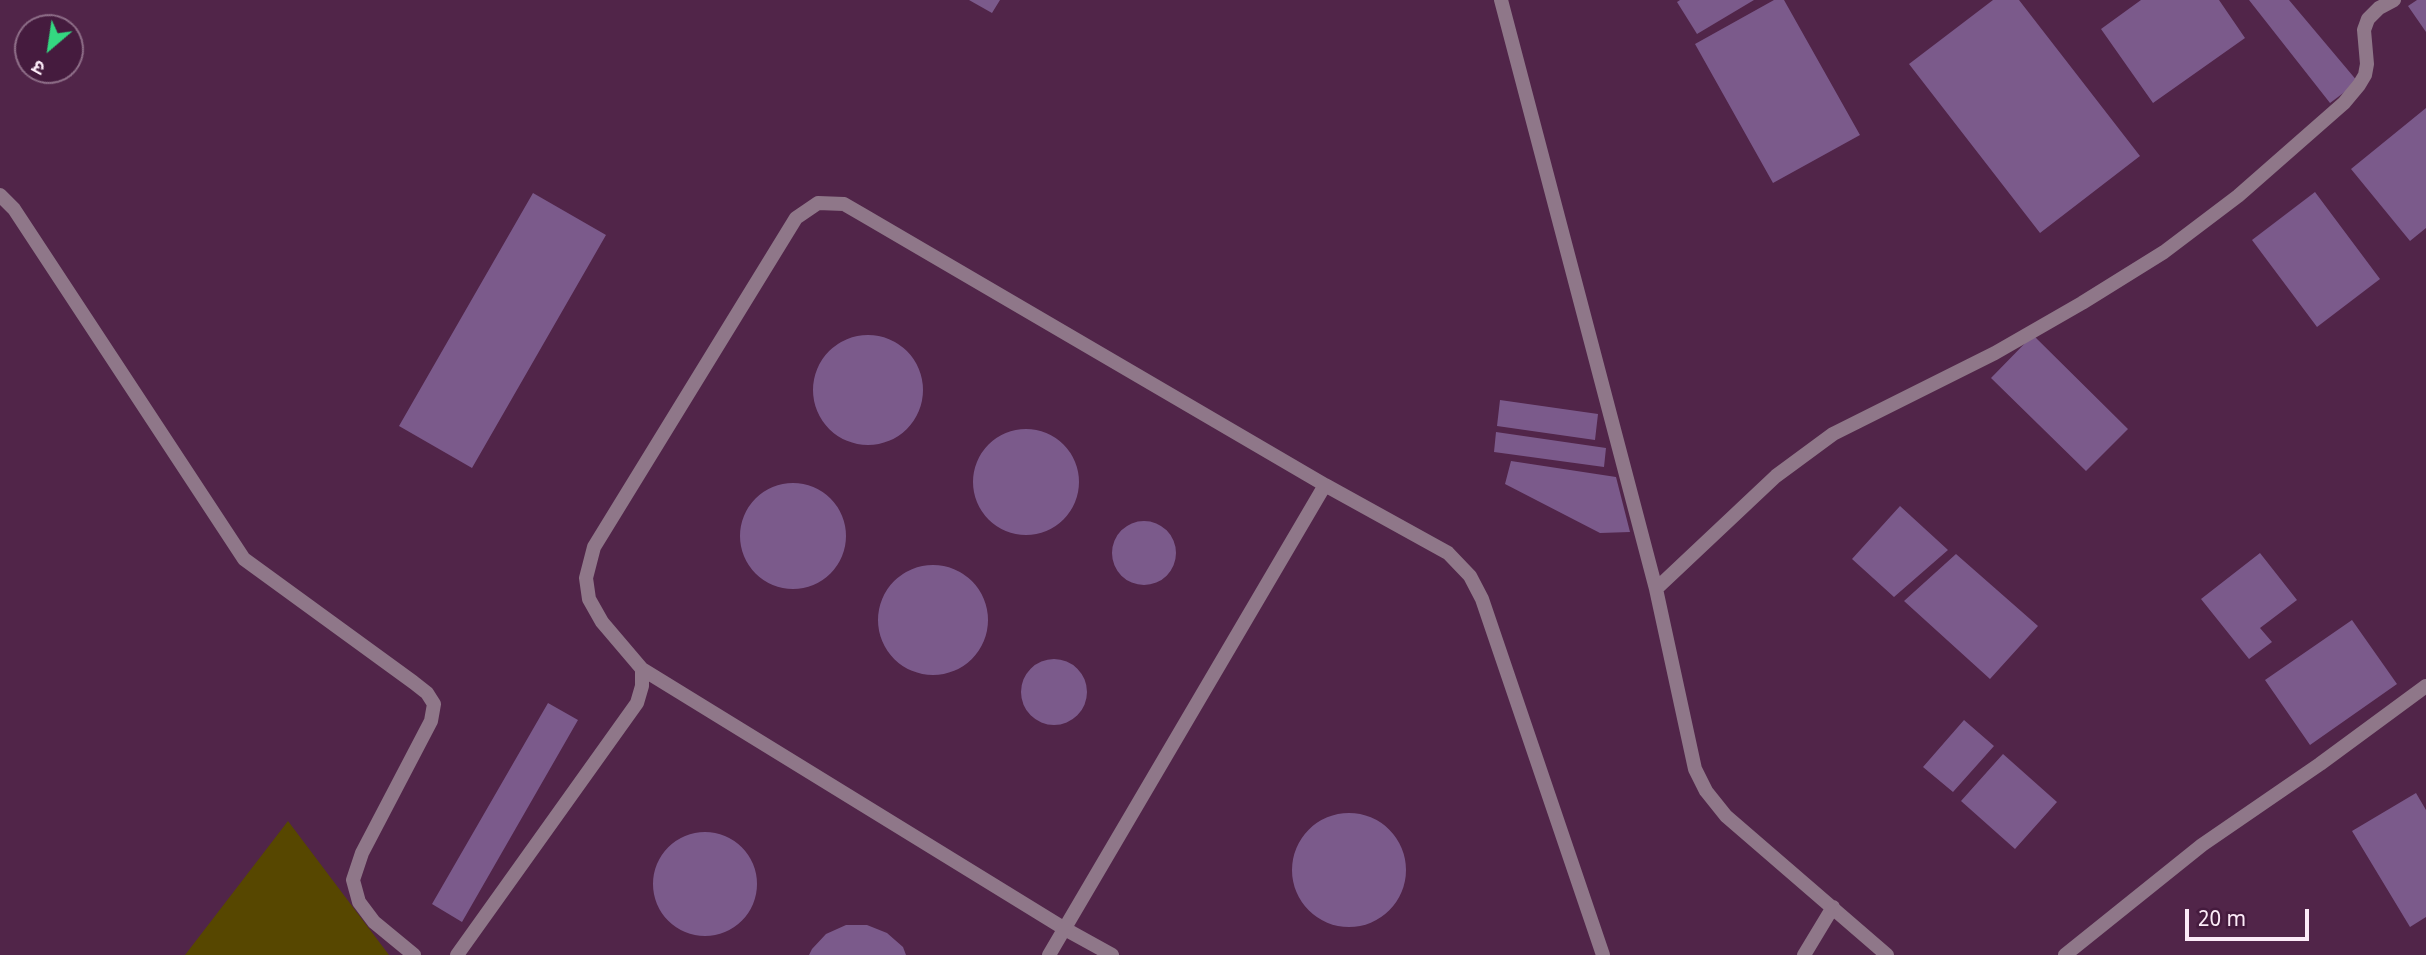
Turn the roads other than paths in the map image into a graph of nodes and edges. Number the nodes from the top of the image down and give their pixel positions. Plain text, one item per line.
1 (1501, 0) edge
2 (2394, 0) edge
3 (0, 195) edge
4 (1325, 485) junction
5 (1656, 589) junction
6 (642, 669) junction
7 (2426, 686) edge
8 (1833, 907) junction
9 (1065, 929) junction
10 (414, 955) edge
11 (457, 955) edge
12 (1049, 955) edge
13 (1111, 955) edge
14 (1603, 955) edge
15 (1804, 955) edge
16 (1887, 955) edge
17 (2065, 955) edge

1 - 5 street
2 - 5 street
3 - 10 street
4 - 6 street
4 - 9 street
4 - 14 street
5 - 8 street
6 - 9 street
6 - 11 street
7 - 17 street
8 - 15 street
8 - 16 street
9 - 12 street
9 - 13 street

